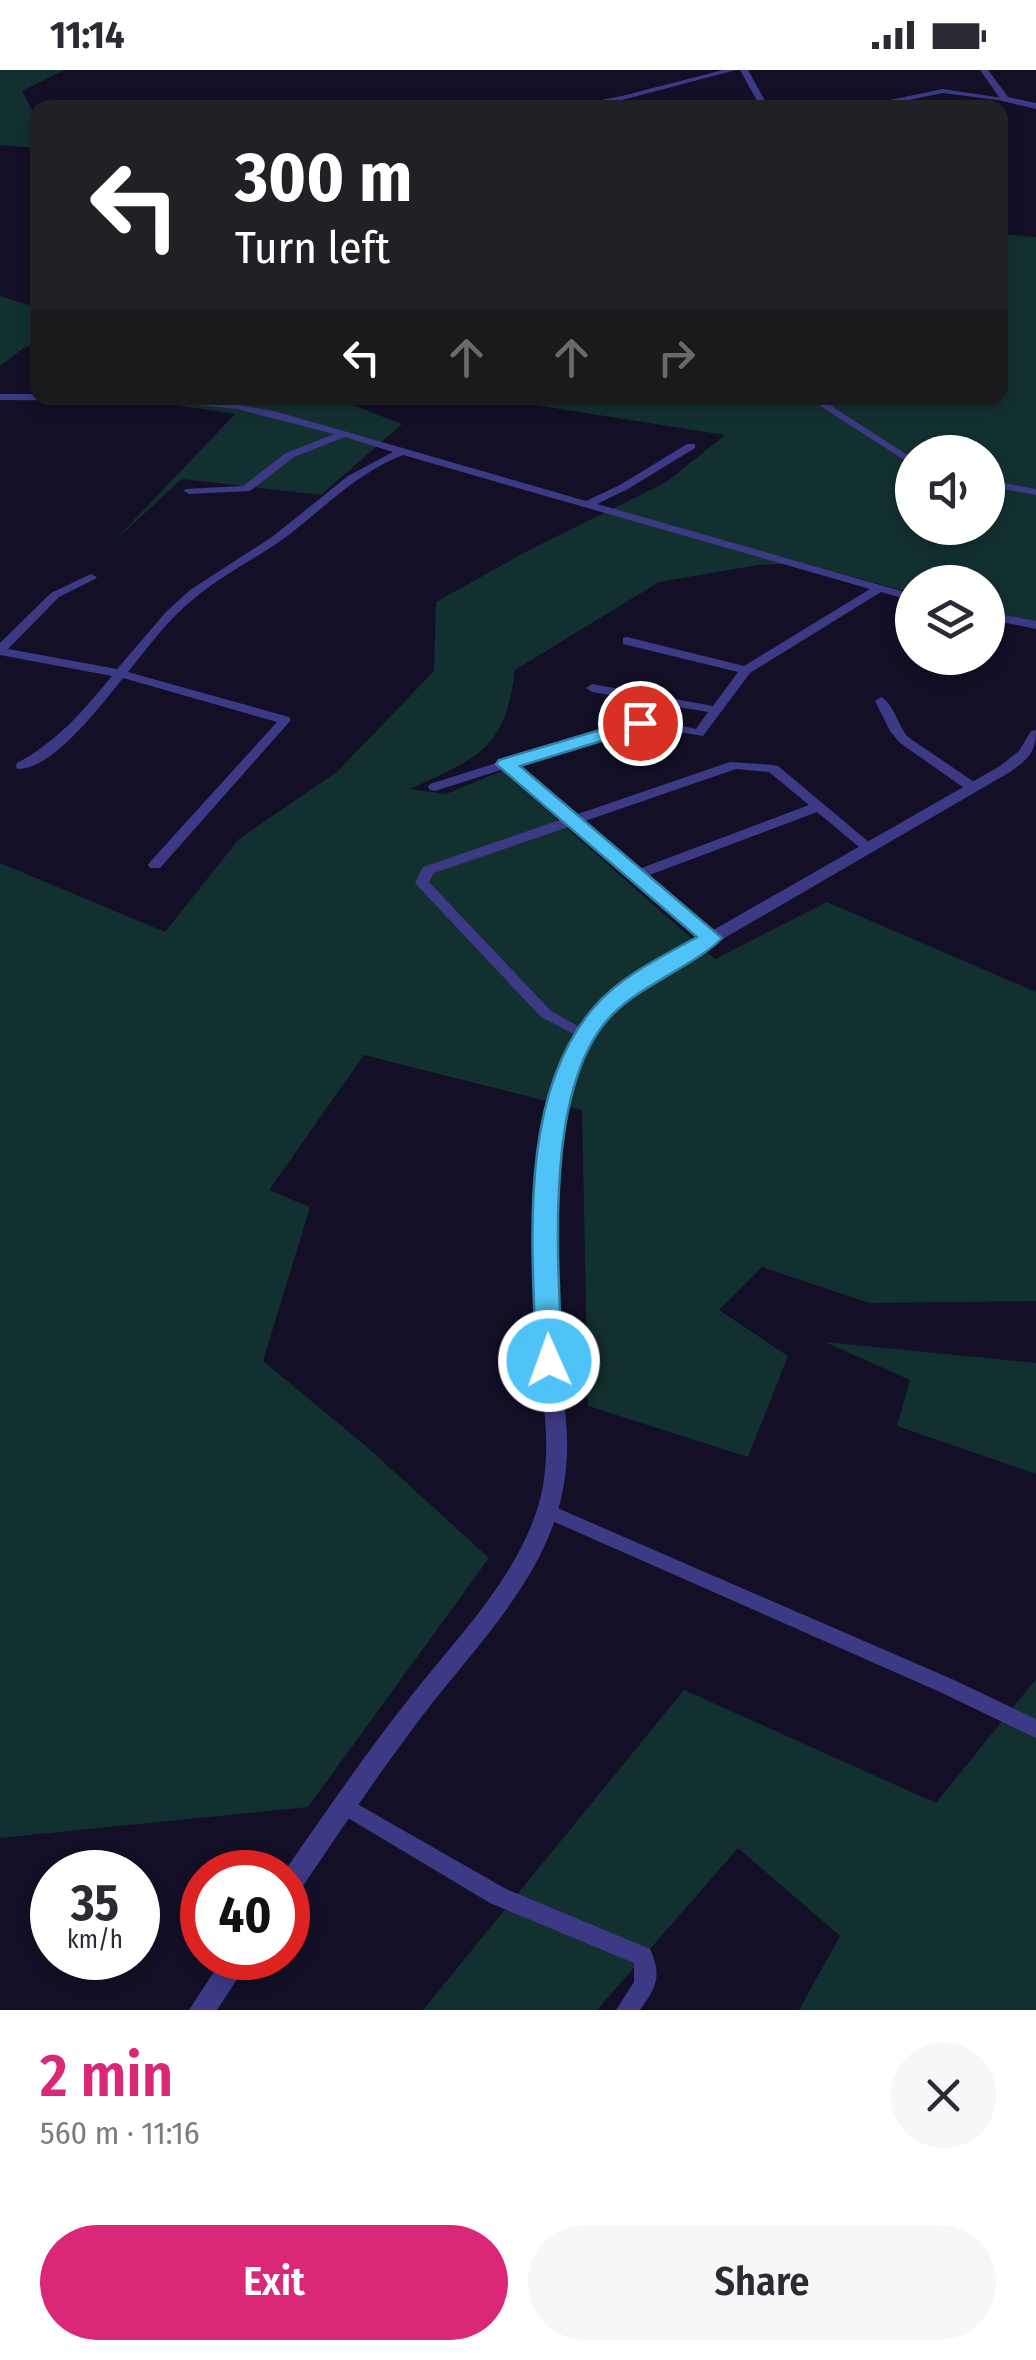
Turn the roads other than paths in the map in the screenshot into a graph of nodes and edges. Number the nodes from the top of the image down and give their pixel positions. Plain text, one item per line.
1 (732, 70) edge
2 (744, 70) edge
3 (984, 70) edge
4 (1005, 99) junction
5 (610, 100) edge
6 (761, 100) edge
7 (897, 100) edge
8 (1036, 106) edge
9 (3, 398) edge
10 (30, 398) edge
11 (237, 405) edge
12 (825, 405) edge
13 (345, 434) junction
14 (691, 446) dead end
15 (895, 451) edge
16 (402, 452) junction
17 (1005, 486) edge
18 (189, 491) dead end
19 (1036, 492) edge
20 (586, 505) junction
21 (91, 577) dead end
22 (880, 588) junction
23 (895, 593) edge
24 (1005, 620) edge
25 (1036, 626) edge
26 (627, 641) dead end
27 (0, 651) edge
28 (746, 670) junction
29 (122, 674) junction
30 (592, 688) dead end
31 (881, 701) dead end
32 (716, 710) junction
33 (1036, 734) edge
34 (506, 764) junction
35 (22, 766) dead end
36 (972, 786) junction
37 (435, 787) dead end
38 (817, 807) junction
39 (572, 823) junction
40 (869, 848) junction
41 (155, 866) dead end
42 (637, 875) junction
43 (711, 938) junction
44 (586, 1034) junction
45 (548, 1511) junction
46 (1036, 1729) edge
47 (345, 1806) junction
48 (310, 1856) edge
49 (223, 1980) edge
50 (202, 2010) edge
51 (627, 2010) edge

1 - 5 street
2 - 6 street
3 - 4 street
4 - 7 street
4 - 8 street
9 - 10 street
11 - 13 street
12 - 15 street
13 - 16 street
13 - 18 street
14 - 20 street
16 - 20 street
16 - 29 street
17 - 19 street
20 - 22 street
21 - 27 street
22 - 23 street
22 - 28 street
24 - 25 street
26 - 28 street
27 - 29 street
28 - 32 street
29 - 35 street
29 - 41 street
30 - 32 street
31 - 36 street
32 - 34 street
33 - 36 street
34 - 37 street
34 - 39 street
36 - 40 street
38 - 39 street
38 - 40 street
38 - 42 street
39 - 42 street
39 - 44 street
40 - 43 street
42 - 43 street
43 - 44 street
44 - 45 street
45 - 46 street
45 - 47 street
47 - 48 street
47 - 51 street
49 - 50 street

